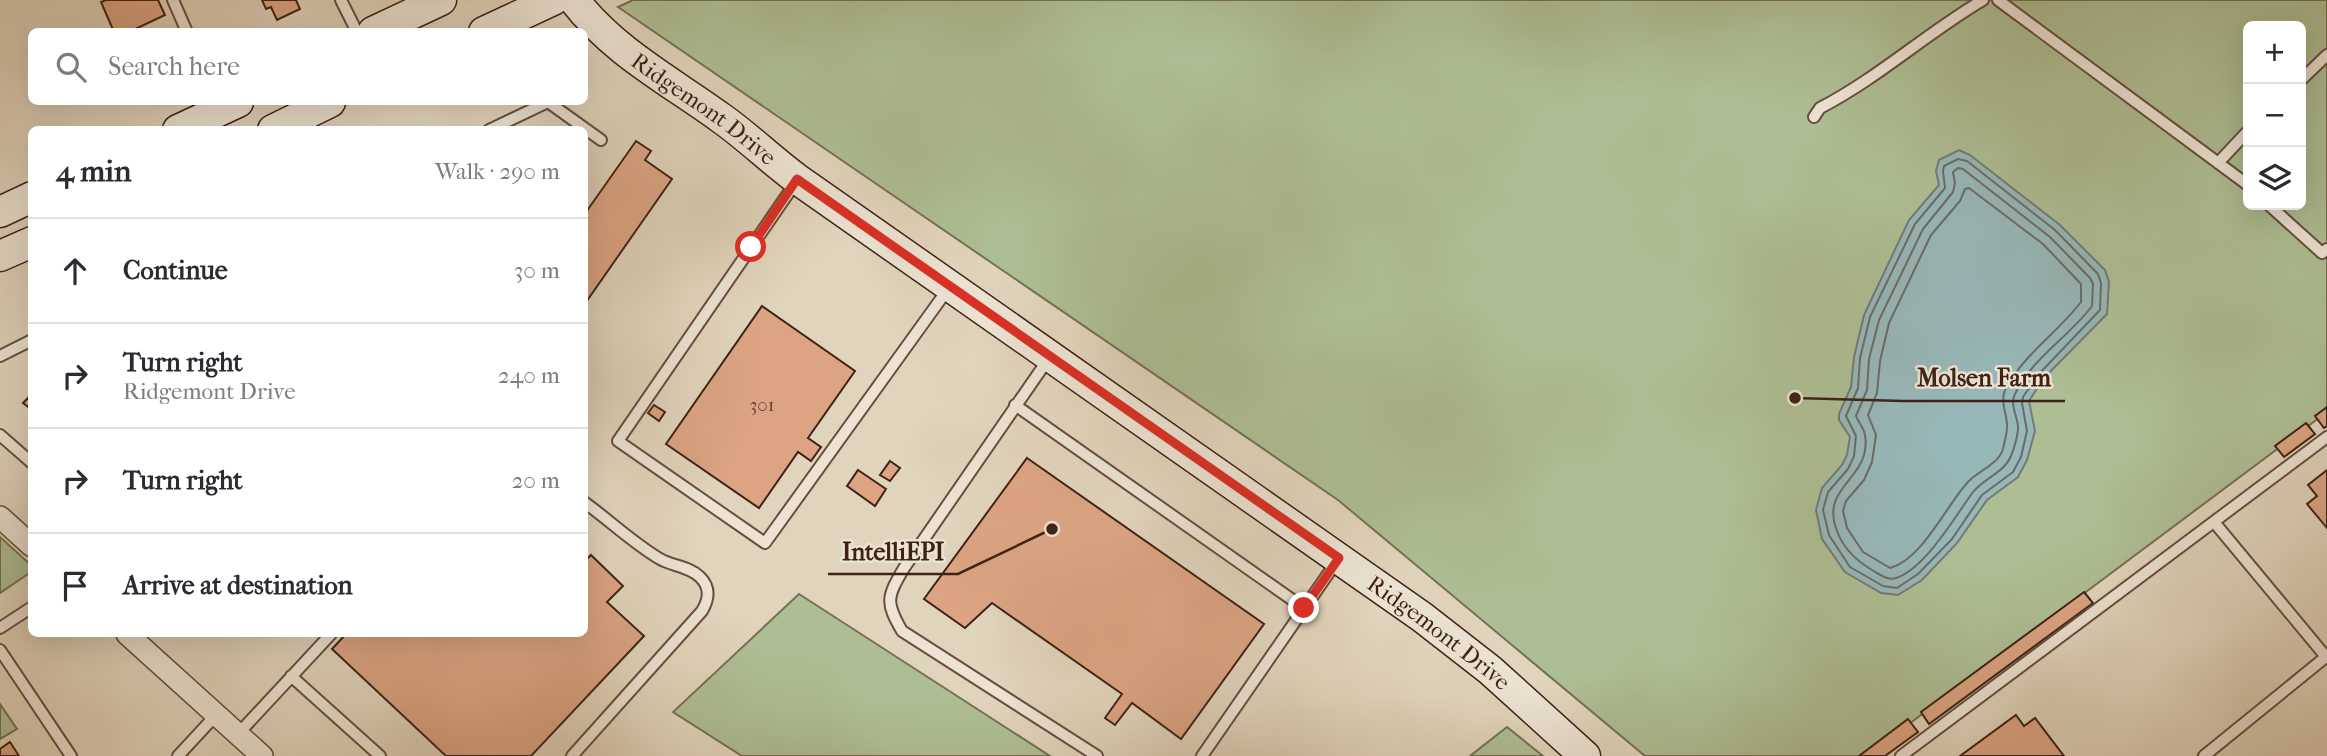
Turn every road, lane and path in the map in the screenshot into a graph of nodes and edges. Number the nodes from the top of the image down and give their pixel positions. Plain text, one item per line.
1 (173, 0) edge
2 (341, 0) edge
3 (441, 0) edge
4 (553, 0) edge
5 (574, 0) edge
6 (1983, 0) edge
7 (1998, 0) edge
8 (185, 28) edge
9 (354, 28) edge
10 (382, 28) edge
11 (493, 28) edge
12 (2327, 55) edge
13 (2306, 75) edge
14 (225, 105) edge
15 (231, 105) edge
16 (324, 105) edge
17 (542, 105) edge
18 (552, 105) edge
19 (1814, 117) dead end
20 (186, 126) edge
21 (250, 126) edge
22 (281, 126) edge
23 (497, 126) edge
24 (581, 126) edge
25 (588, 131) edge
26 (2243, 136) edge
27 (601, 140) dead end
28 (2218, 163) junction
29 (797, 179) junction
30 (2243, 181) edge
31 (28, 199) edge
32 (2275, 210) edge
33 (0, 212) edge
34 (28, 244) edge
35 (2327, 249) edge
36 (0, 256) edge
37 (951, 286) junction
38 (28, 342) edge
39 (0, 356) edge
40 (1050, 356) junction
41 (1015, 405) junction
42 (0, 435) edge
43 (2327, 437) edge
44 (28, 460) edge
45 (588, 505) edge
46 (0, 517) edge
47 (2214, 522) junction
48 (28, 542) edge
49 (1339, 558) junction
50 (1304, 608) junction
51 (28, 610) edge
52 (0, 628) edge
53 (130, 637) edge
54 (328, 637) edge
55 (0, 650) edge
56 (2327, 657) edge
57 (292, 676) junction
58 (216, 715) junction
59 (238, 734) junction
60 (71, 756) edge
61 (178, 756) edge
62 (262, 756) edge
63 (380, 756) edge
64 (572, 756) edge
65 (1097, 756) edge
66 (1202, 756) edge
67 (1584, 756) edge
68 (1901, 756) edge
69 (2204, 756) edge

1 - 8 lane
2 - 9 lane
3 - 10 street
4 - 11 street
5 - 29 street, Ridgemont Drive
6 - 19 lane
7 - 28 lane
12 - 13 lane
14 - 20 street
15 - 21 street
16 - 22 street
17 - 23 lane
18 - 24 lane
25 - 27 lane
26 - 28 lane
28 - 30 lane
29 - 37 street, Ridgemont Drive
29 - 37 lane
31 - 33 street
32 - 35 lane
34 - 36 street
37 - 40 street, Ridgemont Drive
38 - 39 lane
40 - 41 lane
40 - 49 street, Ridgemont Drive
41 - 50 lane
41 - 65 lane
42 - 44 lane
43 - 47 lane
45 - 64 lane
46 - 48 street
47 - 56 lane
47 - 68 lane
49 - 50 lane
49 - 67 street, Ridgemont Drive
50 - 66 lane
51 - 52 lane
53 - 58 street
54 - 57 lane
55 - 60 lane
56 - 69 lane
57 - 59 lane
57 - 63 lane
58 - 59 street
58 - 61 lane
59 - 62 street

